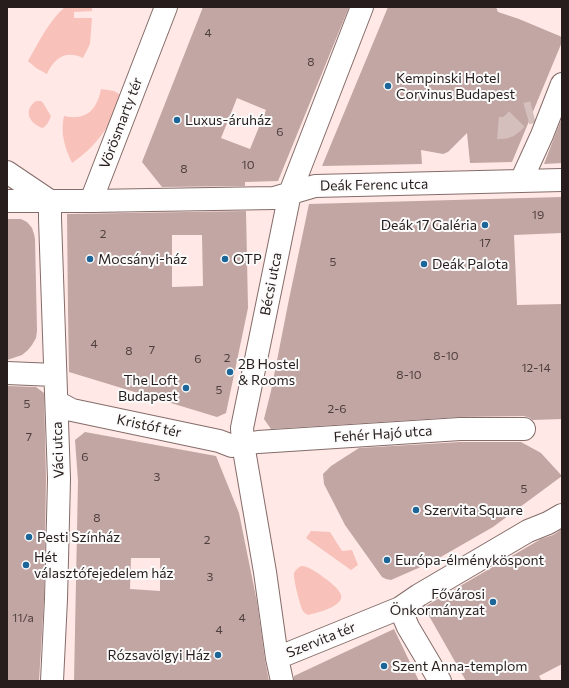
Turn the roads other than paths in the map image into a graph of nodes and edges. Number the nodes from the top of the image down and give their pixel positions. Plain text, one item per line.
1 (166, 7) edge
2 (362, 7) edge
3 (562, 84) edge
4 (7, 172) edge
5 (562, 180) edge
6 (521, 181) junction
7 (290, 193) junction
8 (7, 201) edge
9 (91, 201) junction
10 (50, 210) junction
11 (7, 373) edge
12 (55, 375) junction
13 (56, 402) junction
14 (524, 429) dead end
15 (243, 444) junction
16 (562, 515) edge
17 (265, 572) joint
18 (400, 608) junction
19 (278, 658) junction
20 (52, 681) edge
21 (282, 681) edge
22 (440, 681) edge

1 - 9 street, Vörösmarty tér
2 - 7 street, Bécsi utca
3 - 6 street
4 - 10 street
5 - 6 street, Deák Ferenc utca
6 - 7 street, Deák Ferenc utca
7 - 9 street, Deák Ferenc utca
7 - 15 street, Bécsi utca
8 - 10 street
9 - 10 street
10 - 12 street, Váci utca
11 - 12 street
12 - 13 street, Váci utca
13 - 15 street, Kristóf tér
13 - 20 street, Váci utca
14 - 15 street, Fehér Hajó utca
15 - 17 street, Bécsi utca
16 - 18 street, Szervita tér
17 - 19 street, Szervita tér
18 - 19 street, Szervita tér
18 - 22 street
19 - 21 street

